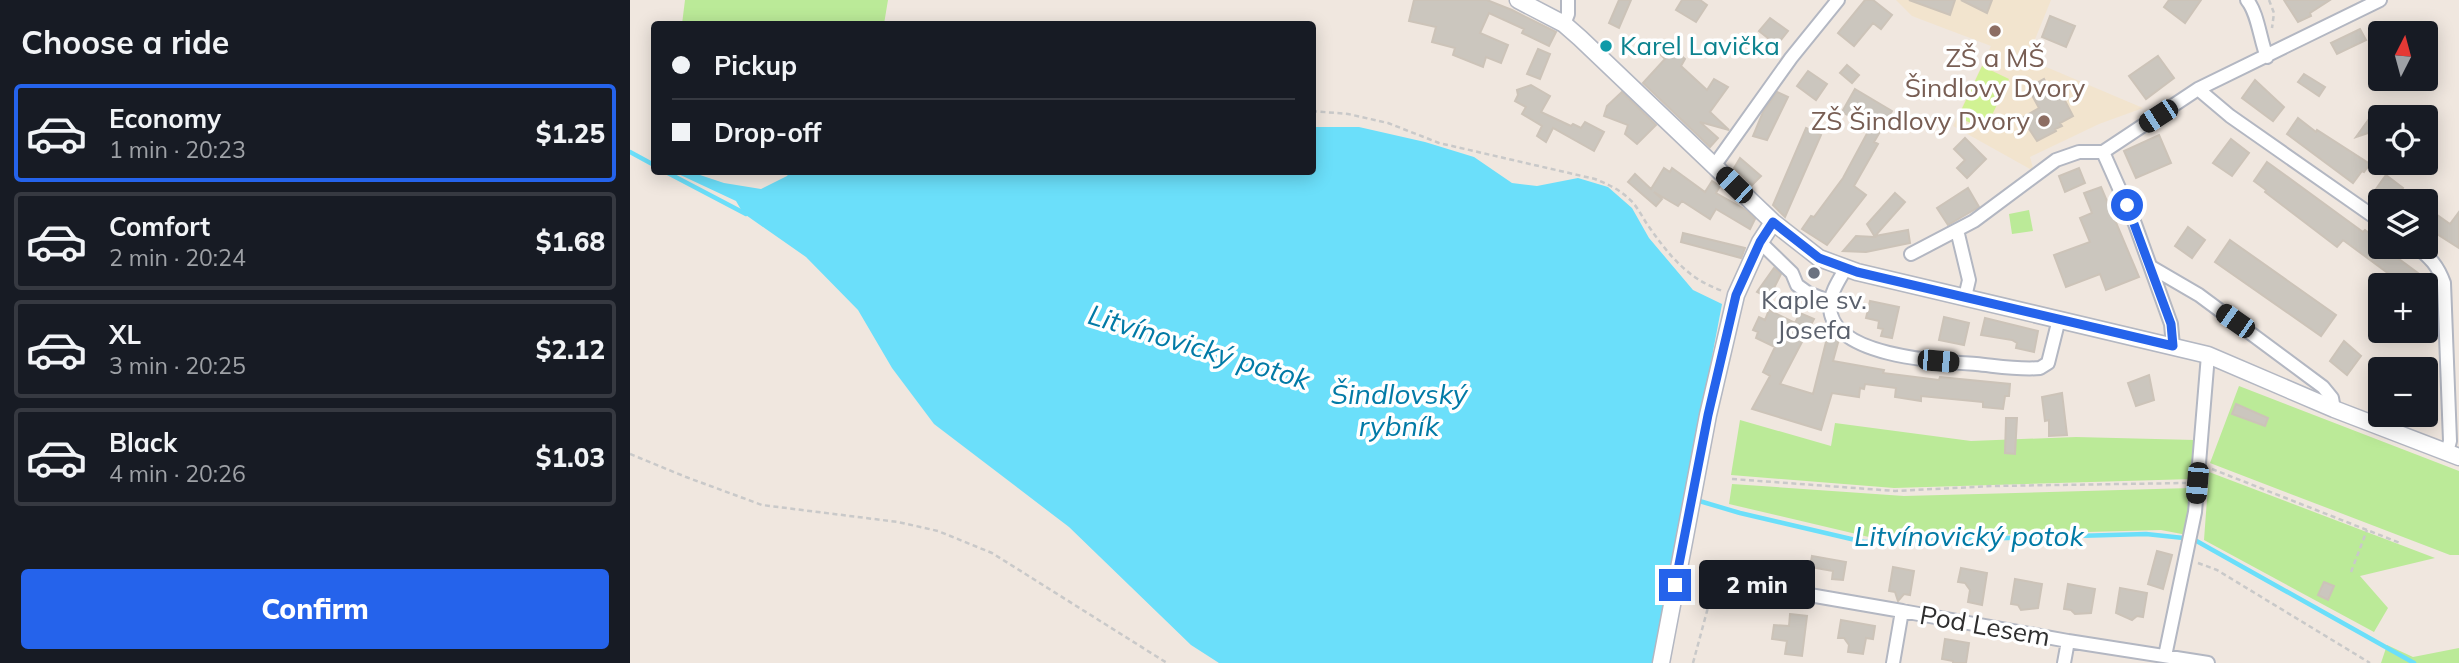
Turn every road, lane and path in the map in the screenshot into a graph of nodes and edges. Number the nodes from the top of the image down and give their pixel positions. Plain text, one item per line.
1 (1518, 0) edge
2 (1568, 0) edge
3 (1838, 0) edge
4 (2247, 0) edge
5 (2380, 0) edge
6 (1564, 24) junction
7 (2267, 57) junction
8 (2198, 89) junction
9 (1316, 111) edge
10 (2103, 152) junction
11 (1714, 166) junction
12 (2368, 213) edge
13 (1773, 222) junction
14 (1957, 230) junction
15 (1760, 242) junction
16 (1911, 254) dead end
17 (2431, 259) edge
18 (2151, 267) junction
19 (1846, 268) junction
20 (1736, 295) junction
21 (1965, 297) junction
22 (1831, 302) junction
23 (2059, 319) junction
24 (2173, 346) junction
25 (2207, 355) junction
26 (2334, 409) junction
27 (630, 454) edge
28 (2453, 455) edge
29 (2199, 464) junction
30 (1731, 479) dead end
31 (2197, 483) junction
32 (2367, 530) junction
33 (2400, 542) dead end
34 (2185, 562) junction
35 (2351, 572) dead end
36 (1798, 593) joint
37 (1902, 611) junction
38 (2068, 641) junction
39 (2165, 656) junction
40 (1167, 663) edge
41 (1661, 663) edge
42 (1693, 663) edge
43 (1893, 663) edge
44 (2064, 663) edge
45 (2208, 663) edge
46 (2370, 663) edge

1 - 6 street
2 - 6 street
3 - 11 street
4 - 7 street
5 - 7 street
6 - 11 street
7 - 8 street
8 - 10 street
8 - 12 street
9 - 20 path
10 - 14 street
10 - 18 street
11 - 13 street
13 - 15 street
13 - 19 street
14 - 16 street
14 - 21 street
15 - 20 street
15 - 22 street
17 - 28 street
18 - 24 street
18 - 26 street
19 - 21 street
19 - 22 street
20 - 41 street
21 - 23 street
22 - 23 street
23 - 24 street
24 - 25 street
25 - 26 street
25 - 29 street
26 - 28 street
27 - 40 path
29 - 31 street
29 - 32 path
30 - 31 path
31 - 34 street
32 - 33 path
32 - 35 path
34 - 39 street
34 - 46 path
36 - 37 street, Pod Lesem
36 - 42 path
37 - 38 street, Pod Lesem
37 - 43 street, Pod Lesem
38 - 39 street, Pod Lesem
38 - 44 street, Pod Lesem
39 - 45 street, Pod Lesem

